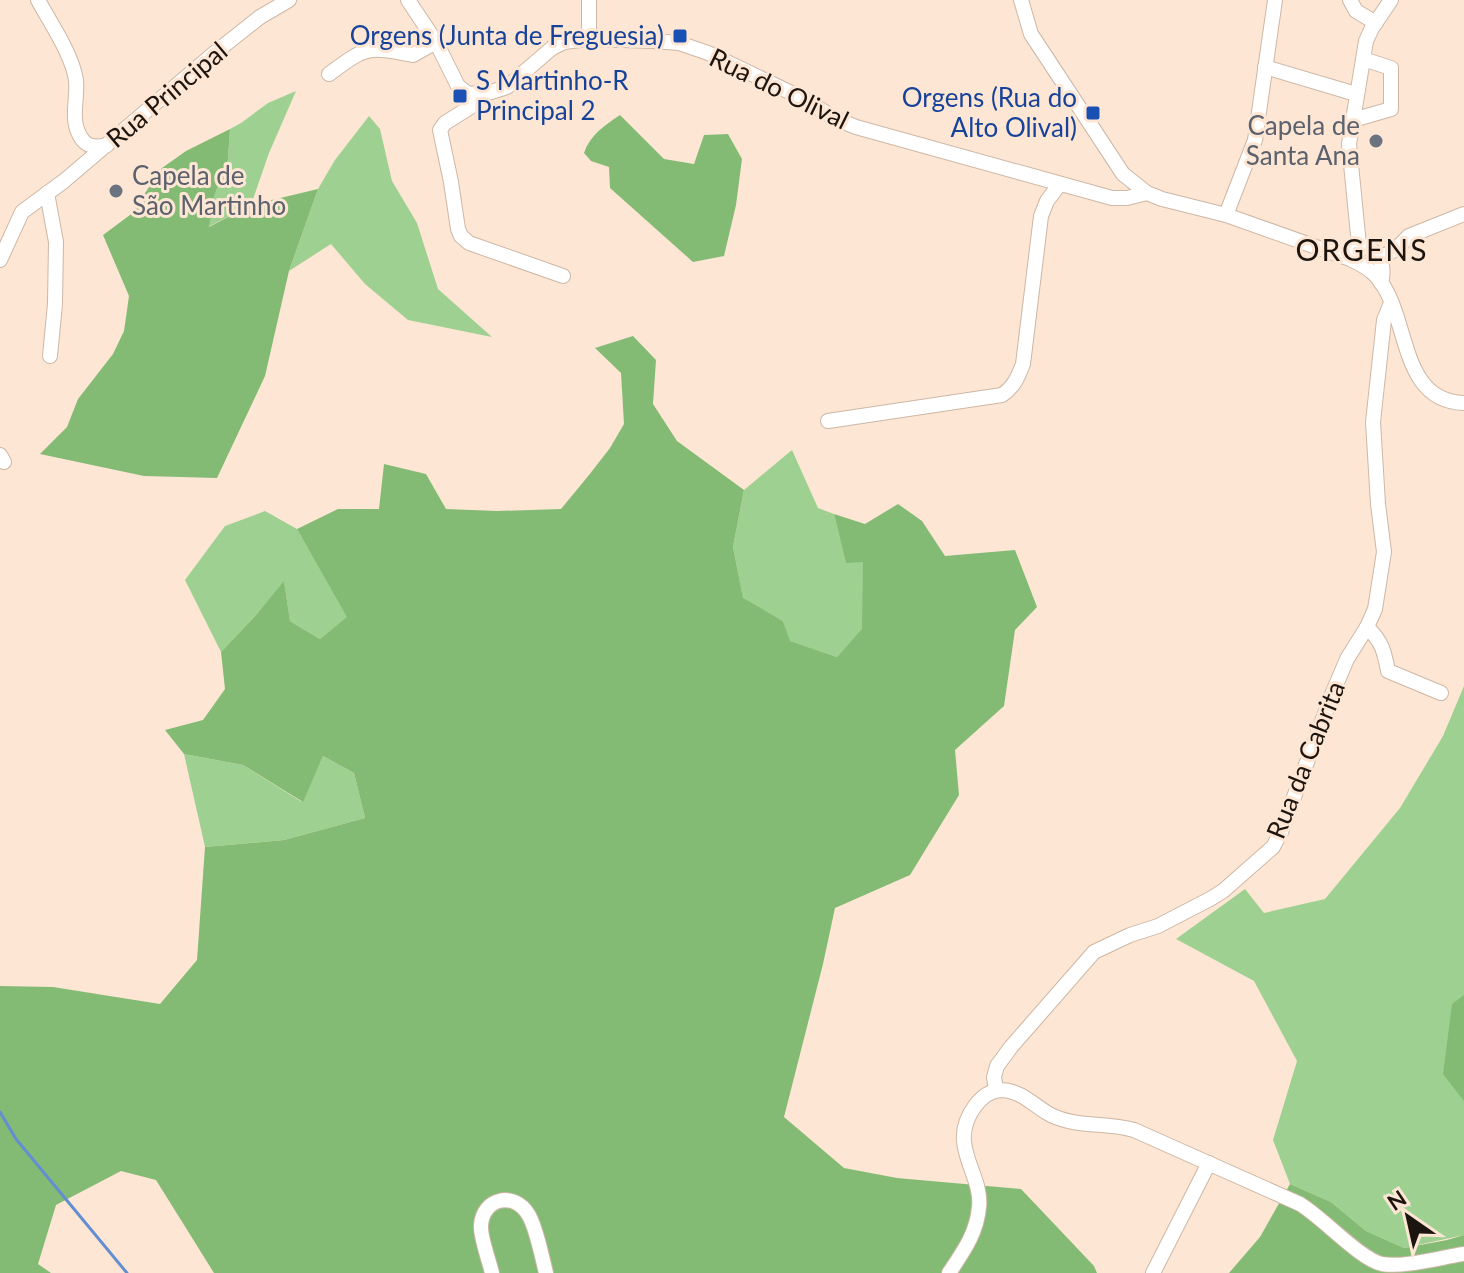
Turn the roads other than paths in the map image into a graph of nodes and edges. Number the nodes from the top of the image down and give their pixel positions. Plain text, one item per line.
1 (38, 0) edge
2 (289, 0) edge
3 (408, 0) edge
4 (589, 0) edge
5 (1021, 0) edge
6 (1275, 0) edge
7 (1350, 0) edge
8 (1391, 0) edge
9 (1376, 23) junction
10 (589, 39) junction
11 (436, 42) junction
12 (1363, 59) junction
13 (1265, 67) junction
14 (329, 74) dead end
15 (480, 94) junction
16 (1356, 94) junction
17 (1353, 120) junction
18 (107, 145) junction
19 (1123, 174) junction
20 (1059, 185) junction
21 (47, 193) junction
22 (1087, 193) junction
23 (1147, 193) junction
24 (1464, 214) edge
25 (1226, 215) junction
26 (1359, 245) junction
27 (1337, 255) junction
28 (1380, 258) junction
29 (0, 260) edge
30 (563, 276) dead end
31 (1381, 283) junction
32 (1391, 303) junction
33 (50, 356) dead end
34 (1464, 403) edge
35 (828, 421) dead end
36 (1367, 627) junction
37 (1441, 693) dead end
38 (996, 1090) junction
39 (1209, 1163) junction
40 (1464, 1254) edge
41 (492, 1273) edge
42 (546, 1273) edge
43 (949, 1273) edge
44 (1153, 1273) edge

1 - 18 street
2 - 18 street, Rua Principal
3 - 11 street
4 - 10 street
5 - 19 street
6 - 13 street
7 - 9 street
8 - 9 street
9 - 12 street
10 - 15 street, Rua do Olival
10 - 20 street, Rua do Olival
11 - 14 street
11 - 15 street
12 - 16 street
12 - 17 street
13 - 16 street
13 - 25 street
15 - 30 street, Rua do Olival
16 - 17 street
17 - 26 street
18 - 21 street, Rua Principal
19 - 22 street
19 - 23 street
20 - 22 street, Rua do Olival
20 - 35 street
21 - 29 street, Rua Principal
21 - 33 street
22 - 23 street, Rua do Olival
23 - 25 street
24 - 28 street
25 - 27 street
26 - 27 street
26 - 28 street
27 - 31 street
28 - 31 street
31 - 32 street
32 - 34 street
32 - 36 street, Rua da Cabrita
36 - 37 street
36 - 38 street, Rua da Cabrita
38 - 39 street
38 - 43 street
39 - 40 street
39 - 44 street
41 - 42 street

